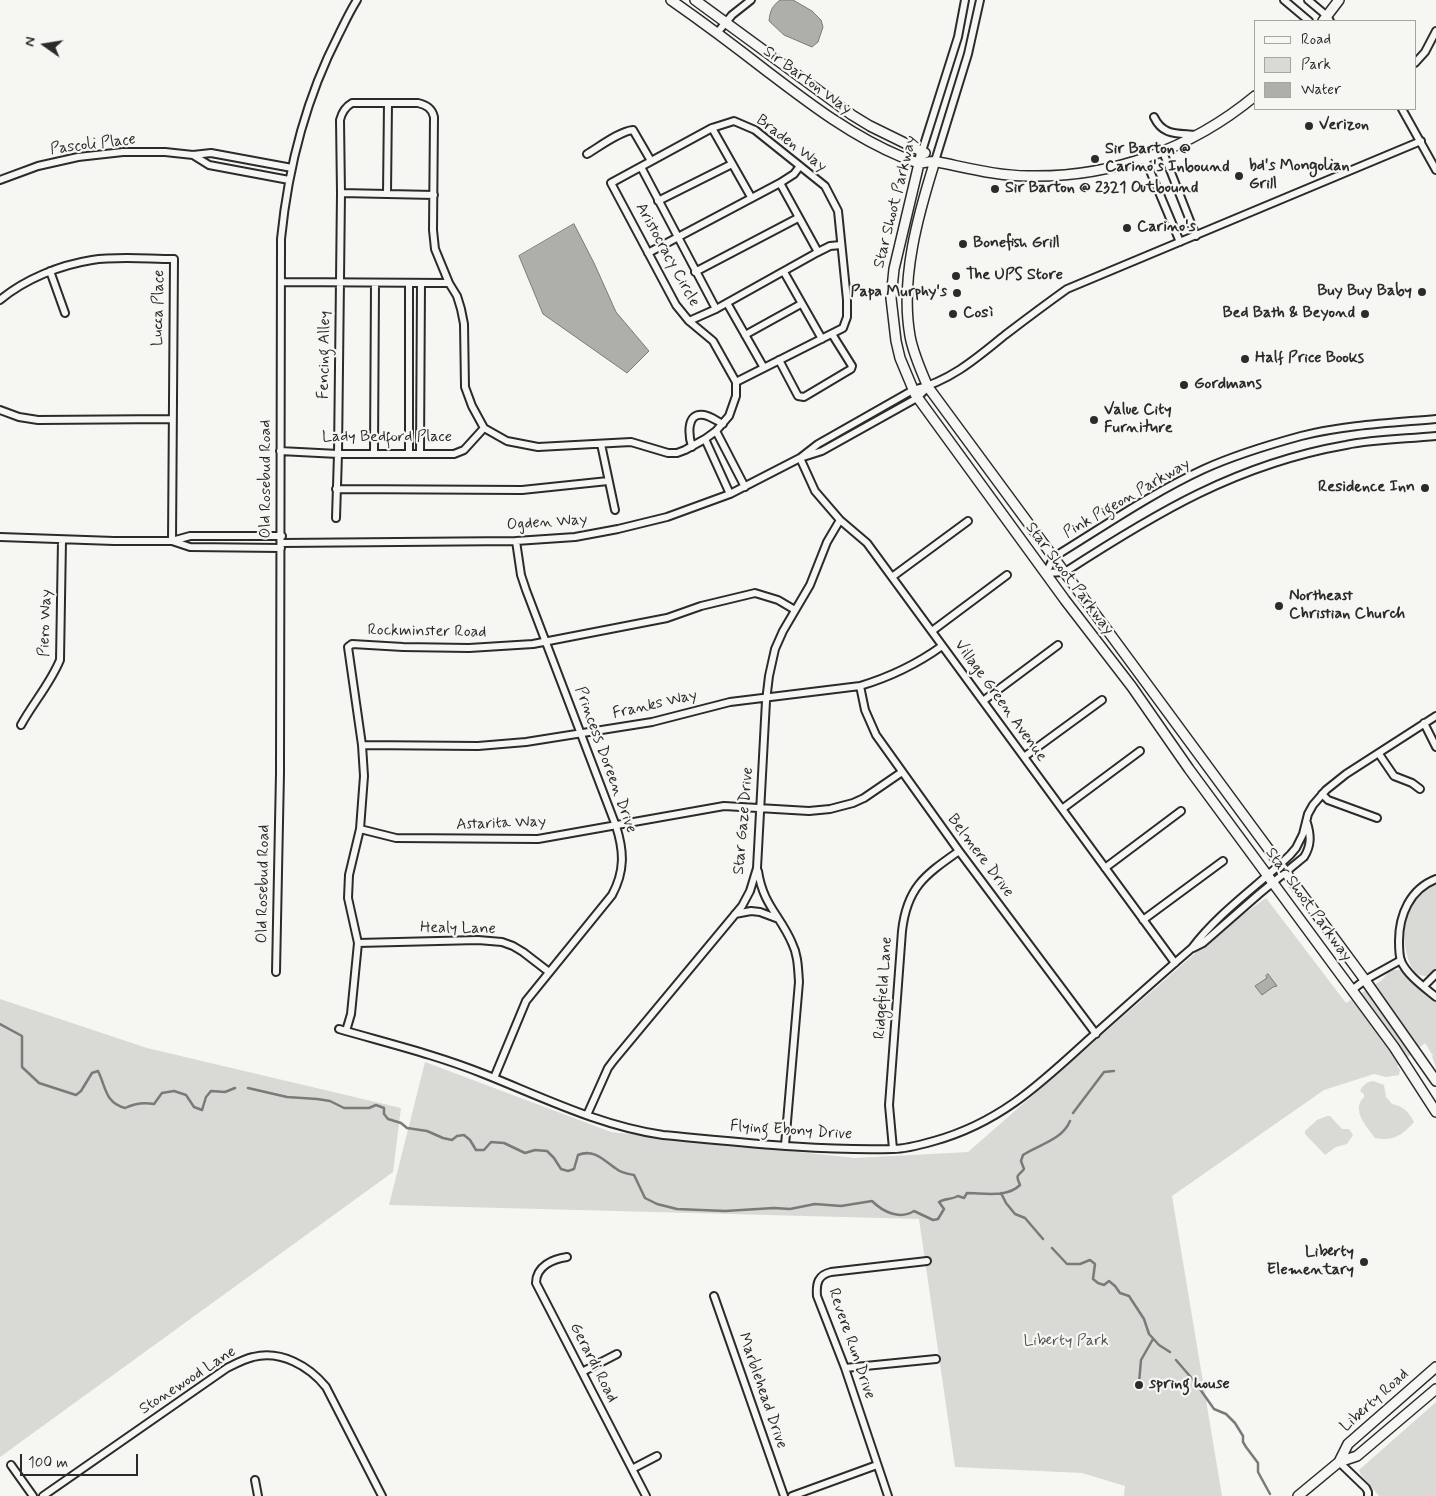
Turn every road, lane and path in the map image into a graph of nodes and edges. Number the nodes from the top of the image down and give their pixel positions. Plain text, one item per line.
1 (357, 0) edge
2 (671, 0) edge
3 (695, 0) edge
4 (752, 0) edge
5 (965, 0) edge
6 (980, 0) edge
7 (1284, 0) edge
8 (1308, 0) edge
9 (1339, 0) edge
10 (1308, 20) edge
11 (1326, 20) edge
12 (725, 23) junction
13 (1436, 31) edge
14 (717, 34) junction
15 (1416, 62) edge
16 (1254, 97) edge
17 (388, 103) junction
18 (1403, 110) edge
19 (1154, 117) dead end
20 (712, 128) junction
21 (1199, 135) junction
22 (1421, 141) junction
23 (922, 151) junction
24 (1162, 152) junction
25 (587, 154) dead end
26 (193, 155) junction
27 (1145, 159) junction
28 (652, 161) junction
29 (935, 161) junction
30 (919, 163) junction
31 (732, 164) junction
32 (800, 166) junction
33 (640, 167) junction
34 (292, 168) junction
35 (1436, 170) edge
36 (0, 180) edge
37 (289, 180) junction
38 (611, 183) joint
39 (780, 183) junction
40 (341, 193) junction
41 (387, 194) junction
42 (434, 195) junction
43 (751, 197) junction
44 (658, 201) junction
45 (798, 218) junction
46 (1196, 236) junction
47 (677, 238) junction
48 (1180, 242) junction
49 (841, 245) junction
50 (818, 252) junction
51 (648, 253) junction
52 (50, 271) junction
53 (695, 272) junction
54 (784, 272) junction
55 (281, 282) junction
56 (340, 282) junction
57 (375, 283) junction
58 (409, 283) junction
59 (421, 283) junction
60 (449, 283) junction
61 (0, 300) edge
62 (727, 303) junction
63 (802, 304) junction
64 (716, 309) junction
65 (65, 313) dead end
66 (689, 321) junction
67 (832, 334) junction
68 (746, 335) junction
69 (822, 339) junction
70 (779, 360) junction
71 (764, 368) junction
72 (736, 382) junction
73 (928, 387) junction
74 (915, 394) junction
75 (0, 410) edge
76 (172, 419) junction
77 (1436, 419) edge
78 (722, 424) junction
79 (484, 428) junction
80 (716, 431) junction
81 (1436, 436) edge
82 (705, 439) junction
83 (601, 444) junction
84 (692, 447) junction
85 (280, 451) junction
86 (374, 453) junction
87 (338, 454) junction
88 (410, 454) junction
89 (420, 454) junction
90 (800, 458) junction
91 (608, 481) junction
92 (745, 487) junction
93 (336, 488) junction
94 (730, 494) junction
95 (615, 510) dead end
96 (336, 518) dead end
97 (840, 520) junction
98 (968, 521) dead end
99 (0, 537) edge
100 (62, 540) junction
101 (172, 540) junction
102 (516, 541) junction
103 (281, 542) junction
104 (1054, 558) junction
105 (1065, 572) junction
106 (1046, 573) junction
107 (1007, 575) dead end
108 (892, 577) junction
109 (796, 610) junction
110 (932, 631) junction
111 (546, 642) junction
112 (1058, 645) dead end
113 (942, 646) junction
114 (860, 686) junction
115 (767, 698) junction
116 (1102, 700) dead end
117 (983, 701) junction
118 (1436, 716) edge
119 (1424, 723) junction
120 (21, 725) dead end
121 (581, 734) junction
122 (362, 746) junction
123 (1436, 747) edge
124 (1140, 751) dead end
125 (1379, 754) junction
126 (1024, 757) junction
127 (902, 772) junction
128 (1420, 789) dead end
129 (1322, 794) junction
130 (761, 808) junction
131 (1062, 808) junction
132 (1181, 811) dead end
133 (1377, 818) dead end
134 (1307, 823) junction
135 (616, 826) junction
136 (360, 829) junction
137 (959, 851) junction
138 (1223, 860) dead end
139 (1279, 865) junction
140 (757, 868) junction
141 (1105, 868) junction
142 (1285, 873) junction
143 (1270, 879) junction
144 (1436, 879) edge
145 (734, 914) junction
146 (778, 919) junction
147 (1143, 920) junction
148 (358, 943) junction
149 (1401, 960) junction
150 (1175, 963) junction
151 (276, 972) dead end
152 (549, 972) junction
153 (1436, 974) edge
154 (1365, 980) junction
155 (1424, 986) junction
156 (1352, 990) junction
157 (1436, 997) edge
158 (338, 1029) dead end
159 (346, 1031) junction
160 (1096, 1034) junction
161 (494, 1078) junction
162 (1436, 1081) edge
163 (1436, 1112) edge
164 (587, 1115) junction
165 (786, 1145) junction
166 (893, 1149) junction
167 (567, 1257) dead end
168 (927, 1261) dead end
169 (714, 1296) dead end
170 (617, 1354) dead end
171 (936, 1359) dead end
172 (1436, 1367) edge
173 (845, 1368) junction
174 (582, 1372) junction
175 (1436, 1390) edge
176 (657, 1456) dead end
177 (1338, 1462) junction
178 (11, 1465) dead end
179 (877, 1465) junction
180 (632, 1469) junction
181 (255, 1480) dead end
182 (33, 1496) edge
183 (43, 1496) edge
184 (258, 1496) edge
185 (382, 1496) edge
186 (646, 1496) edge
187 (784, 1496) edge
188 (792, 1496) edge
189 (888, 1496) edge
190 (1298, 1496) edge
191 (1368, 1496) edge

1 - 34 street, Old Rosebud Road
2 - 14 street, Sir Barton Way
3 - 12 street, Sir Barton Way
4 - 12 street
5 - 23 street, Star Shoot Parkway
6 - 29 street, Star Shoot Parkway
7 - 10 street
8 - 11 street
9 - 11 street
12 - 14 street
12 - 23 street, Sir Barton Way
13 - 15 street
14 - 30 street, Sir Barton Way
16 - 21 street, Sir Barton Way
17 - 40 street
17 - 41 street
17 - 42 street
18 - 22 street
19 - 21 street
20 - 28 street, Braden Way
20 - 31 street
20 - 32 street, Braden Way
21 - 24 street, Sir Barton Way
22 - 35 street
22 - 46 street, Ogden Way
23 - 29 street, Sir Barton Way
23 - 30 street, Star Shoot Parkway
24 - 27 street, Sir Barton Way
24 - 46 street
25 - 28 street
26 - 34 street, Pascoli Place
26 - 36 street, Pascoli Place
26 - 37 street, Pascoli Place
27 - 29 street, Sir Barton Way
27 - 48 street
28 - 33 street, Braden Way
29 - 30 street, Sir Barton Way
29 - 73 street, Star Shoot Parkway
30 - 74 street, Star Shoot Parkway
31 - 43 street
31 - 44 street
32 - 39 street
32 - 49 street, Braden Way
33 - 38 street, Braden Way
33 - 44 street
34 - 37 street, Old Rosebud Road
37 - 55 street, Old Rosebud Road
38 - 51 street, Aristocracy Circle
39 - 43 street
39 - 45 street
40 - 41 street
40 - 56 street, Fencing Alley
41 - 42 street
42 - 60 street
43 - 47 street
44 - 47 street
45 - 50 street
45 - 53 street
46 - 48 street, Ogden Way
47 - 51 street
47 - 53 street
48 - 73 street, Ogden Way
49 - 50 street
49 - 67 street, Braden Way
50 - 54 street
51 - 66 street, Aristocracy Circle
52 - 61 street, Lucca Place
52 - 65 street
52 - 76 street, Lucca Place
53 - 64 street
54 - 62 street
54 - 63 street
55 - 56 street
55 - 85 street, Old Rosebud Road
56 - 57 street
56 - 87 street, Fencing Alley
57 - 58 street
57 - 86 street
58 - 59 street
58 - 88 street
59 - 60 street
59 - 89 street
60 - 79 street
62 - 64 street
62 - 68 street
63 - 68 street
63 - 69 street
64 - 66 street
66 - 72 street, Aristocracy Circle
67 - 69 street, Braden Way
67 - 70 street
68 - 71 street
69 - 70 street, Braden Way
70 - 71 street, Braden Way
71 - 72 street, Braden Way
72 - 78 street
73 - 74 street, Ogden Way
73 - 104 street, Star Shoot Parkway
74 - 90 street, Ogden Way
74 - 106 street, Star Shoot Parkway
75 - 76 street
76 - 101 street, Lucca Place
77 - 104 street, Pink Pigeon Parkway
78 - 80 street
78 - 84 street
79 - 83 street
79 - 89 street, Lady Bedford Place
80 - 82 street
80 - 92 street
81 - 105 street, Pink Pigeon Parkway
82 - 84 street
82 - 94 street
83 - 84 street
83 - 91 street
85 - 87 street, Lady Bedford Place
85 - 103 street, Old Rosebud Road
86 - 87 street, Lady Bedford Place
86 - 88 street, Lady Bedford Place
87 - 93 street, Fencing Alley
88 - 89 street, Lady Bedford Place
90 - 92 street, Ogden Way
90 - 97 street, Village Green Avenue
91 - 93 street
91 - 95 street
92 - 94 street, Ogden Way
93 - 96 street, Fencing Alley
94 - 102 street, Ogden Way
97 - 108 street, Village Green Avenue
97 - 109 street, Star Gaze Drive
98 - 108 street
99 - 100 street
100 - 101 street
100 - 120 street, Piero Way
101 - 103 street
101 - 103 street
102 - 103 street, Ogden Way
102 - 111 street, Princess Doreen Drive
103 - 151 street, Old Rosebud Road
104 - 105 street, Star Shoot Parkway
104 - 106 street, Pink Pigeon Parkway
105 - 106 street, Pink Pigeon Parkway
105 - 139 street, Star Shoot Parkway
106 - 143 street, Star Shoot Parkway
107 - 110 street
108 - 110 street, Village Green Avenue
109 - 111 street, Rockminster Road
109 - 115 street, Star Gaze Drive
110 - 113 street, Village Green Avenue
111 - 121 street, Princess Doreen Drive
111 - 122 street, Rockminster Road
112 - 117 street
113 - 114 street, Franks Way
113 - 117 street, Village Green Avenue
114 - 115 street, Franks Way
114 - 127 street, Belmere Drive
115 - 121 street, Franks Way
115 - 130 street, Star Gaze Drive
116 - 126 street
117 - 126 street, Village Green Avenue
118 - 119 street, Flying Ebony Drive
119 - 123 street
119 - 125 street, Flying Ebony Drive
121 - 122 street, Franks Way
121 - 135 street, Princess Doreen Drive
122 - 136 street, Rockminster Road
124 - 131 street
125 - 128 street
125 - 129 street, Flying Ebony Drive
126 - 131 street, Village Green Avenue
127 - 130 street, Astarita Way
127 - 137 street, Belmere Drive
129 - 133 street
129 - 134 street, Flying Ebony Drive
130 - 135 street, Astarita Way
130 - 140 street, Star Gaze Drive
131 - 141 street, Village Green Avenue
132 - 141 street
134 - 139 street, Flying Ebony Drive
134 - 142 street, Flying Ebony Drive
135 - 136 street, Astarita Way
135 - 152 street, Princess Doreen Drive
136 - 148 street, Rockminster Road
137 - 160 street, Belmere Drive
137 - 166 street, Ridgefield Lane
138 - 147 street
139 - 142 street, Star Shoot Parkway
139 - 143 street, Flying Ebony Drive
140 - 145 street, Star Gaze Drive
140 - 146 street
141 - 147 street, Village Green Avenue
142 - 143 street, Flying Ebony Drive
142 - 154 street, Star Shoot Parkway
143 - 150 street, Flying Ebony Drive
143 - 156 street, Star Shoot Parkway
144 - 149 street
145 - 146 street
145 - 164 street, Star Gaze Drive
146 - 165 street
147 - 150 street, Village Green Avenue
148 - 152 street, Healy Lane
148 - 159 street, Rockminster Road
149 - 154 street
149 - 155 street
150 - 160 street, Flying Ebony Drive
152 - 161 street, Princess Doreen Drive
153 - 155 street
154 - 156 street
154 - 162 street, Star Shoot Parkway
155 - 157 street
156 - 163 street, Star Shoot Parkway
158 - 159 street, Flying Ebony Drive
159 - 161 street, Flying Ebony Drive
160 - 166 street, Flying Ebony Drive
161 - 164 street, Flying Ebony Drive
164 - 165 street, Flying Ebony Drive
165 - 166 street, Flying Ebony Drive
167 - 174 street, Gerardi Road
168 - 173 street, Revere Run Drive
169 - 187 street, Marblehead Drive
170 - 174 street
171 - 173 street
172 - 177 street, Liberty Road
173 - 179 street, Revere Run Drive
174 - 180 street, Gerardi Road
175 - 177 street, Liberty Road
176 - 180 street
177 - 190 street, Liberty Road
177 - 191 street
178 - 182 street
179 - 188 street
179 - 189 street, Revere Run Drive
180 - 186 street, Gerardi Road
181 - 184 street
183 - 185 street, Stonewood Lane

